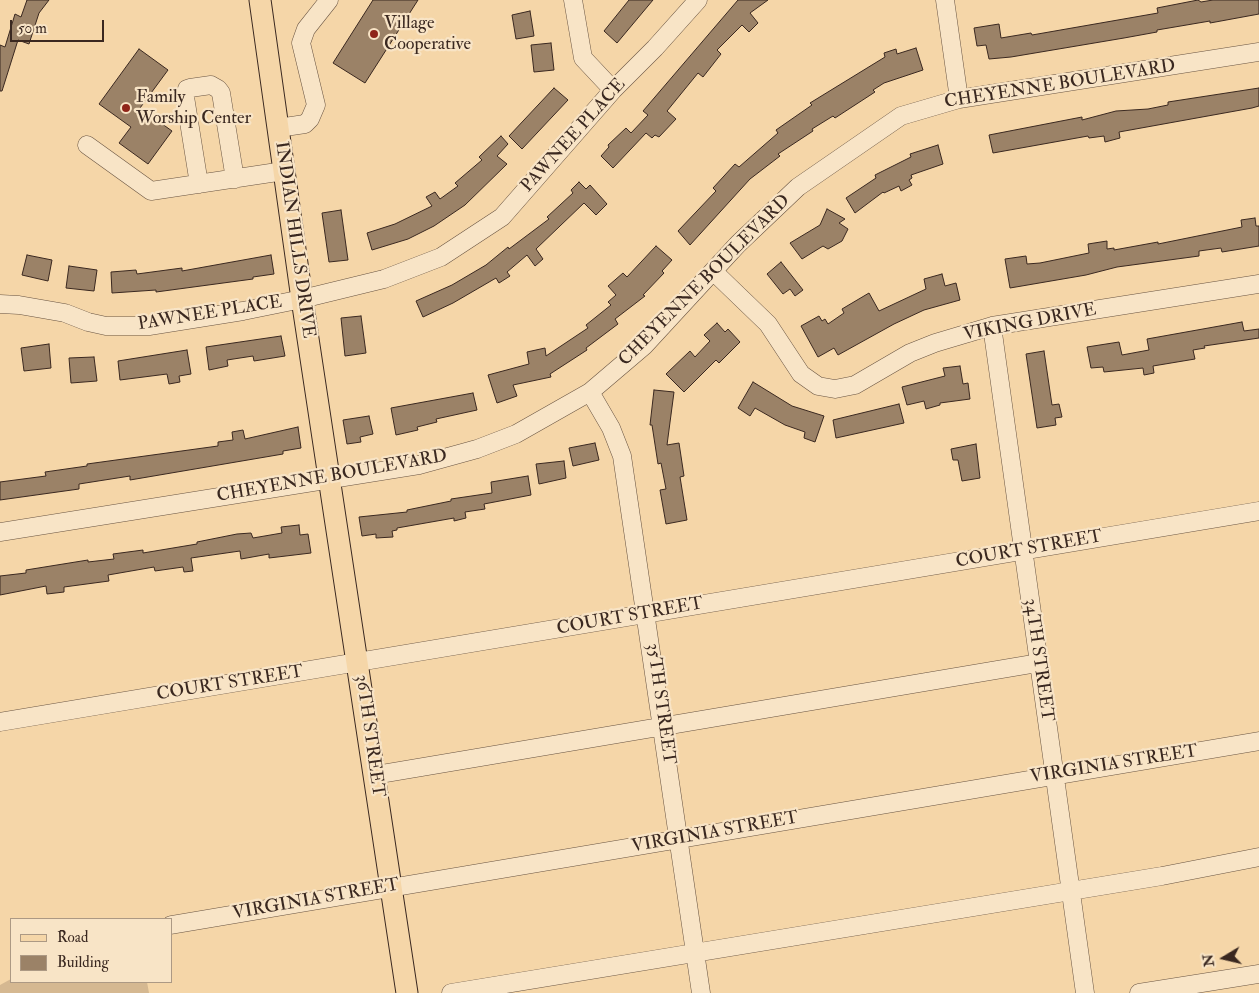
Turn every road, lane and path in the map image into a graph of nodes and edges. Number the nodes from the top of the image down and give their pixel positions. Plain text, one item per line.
1 (260, 0) edge
2 (330, 0) edge
3 (573, 0) edge
4 (698, 0) edge
5 (945, 0) edge
6 (1259, 52) edge
7 (612, 90) junction
8 (959, 99) junction
9 (278, 128) junction
10 (88, 145) dead end
11 (284, 171) junction
12 (235, 178) junction
13 (199, 184) junction
14 (713, 271) junction
15 (1259, 284) edge
16 (302, 299) junction
17 (0, 304) edge
18 (992, 326) junction
19 (590, 392) junction
20 (331, 480) junction
21 (1259, 511) edge
22 (0, 532) edge
23 (1023, 551) junction
24 (647, 614) junction
25 (358, 663) junction
26 (1038, 663) junction
27 (0, 722) edge
28 (664, 727) junction
29 (1259, 741) edge
30 (375, 775) junction
31 (1053, 776) junction
32 (680, 839) junction
33 (1259, 857) edge
34 (391, 887) junction
35 (1070, 889) junction
36 (172, 925) edge
37 (695, 952) junction
38 (1259, 974) edge
39 (407, 993) edge
40 (451, 993) edge
41 (701, 993) edge
42 (1084, 993) edge
43 (1139, 993) edge

1 - 9 main road, INDIAN HILLS DRIVE
2 - 9 street
3 - 7 street
4 - 7 street, PAWNEE PLACE
5 - 8 street
6 - 8 street, CHEYENNE BOULEVARD
7 - 16 street, PAWNEE PLACE
8 - 14 street, CHEYENNE BOULEVARD
9 - 11 main road, INDIAN HILLS DRIVE
10 - 13 street
11 - 12 street
11 - 16 main road, INDIAN HILLS DRIVE
12 - 13 street
12 - 13 street
14 - 18 street, VIKING DRIVE
14 - 19 street, CHEYENNE BOULEVARD
15 - 18 street, VIKING DRIVE
16 - 17 street, PAWNEE PLACE
16 - 20 main road, INDIAN HILLS DRIVE
18 - 23 street, 34TH STREET
19 - 20 street, CHEYENNE BOULEVARD
19 - 24 street, 35TH STREET
20 - 22 street, CHEYENNE BOULEVARD
20 - 25 main road, 36TH STREET
21 - 23 street, COURT STREET
23 - 24 street, COURT STREET
23 - 26 street, 34TH STREET
24 - 25 street, COURT STREET
24 - 28 street, 35TH STREET
25 - 27 street, COURT STREET
25 - 30 main road, 36TH STREET
26 - 28 street
26 - 31 street, 34TH STREET
28 - 30 street
28 - 32 street, 35TH STREET
29 - 31 street, VIRGINIA STREET
30 - 34 main road, 36TH STREET
31 - 32 street, VIRGINIA STREET
31 - 35 street, 34TH STREET
32 - 34 street, VIRGINIA STREET
32 - 37 street, 35TH STREET
33 - 35 street
34 - 36 street, VIRGINIA STREET
34 - 39 main road, 36TH STREET
35 - 37 street
35 - 42 street, 34TH STREET
37 - 40 street
37 - 41 street, 35TH STREET
38 - 43 street

